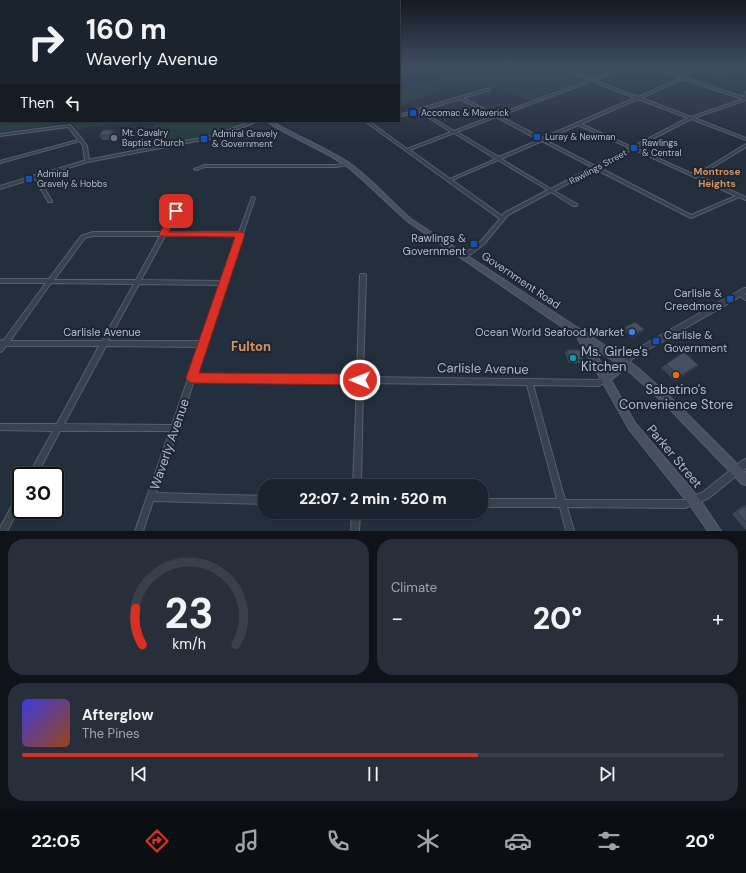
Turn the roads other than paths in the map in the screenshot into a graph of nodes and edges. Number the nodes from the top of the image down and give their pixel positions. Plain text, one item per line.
1 (480, 92) edge
2 (560, 92) edge
3 (621, 92) edge
4 (651, 92) edge
5 (724, 92) edge
6 (746, 93) edge
7 (461, 98) junction
8 (637, 98) junction
9 (746, 99) edge
10 (419, 111) junction
11 (400, 116) edge
12 (497, 116) junction
13 (690, 118) junction
14 (253, 122) edge
15 (270, 122) edge
16 (368, 122) edge
17 (579, 124) junction
18 (455, 132) junction
19 (0, 135) edge
20 (746, 139) edge
21 (81, 140) junction
22 (542, 140) junction
23 (746, 146) edge
24 (634, 148) junction
25 (407, 150) junction
26 (500, 159) junction
27 (87, 161) junction
28 (0, 162) edge
29 (347, 164) junction
30 (596, 168) junction
31 (196, 169) dead end
32 (35, 176) junction
33 (696, 176) junction
34 (450, 180) junction
35 (0, 188) edge
36 (552, 191) junction
37 (739, 196) junction
38 (253, 198) dead end
39 (746, 199) edge
40 (50, 201) dead end
41 (576, 205) dead end
42 (176, 211) dead end
43 (502, 218) junction
44 (163, 234) junction
45 (241, 234) junction
46 (464, 257) junction
47 (363, 275) dead end
48 (0, 281) edge
49 (50, 282) junction
50 (137, 282) junction
51 (224, 282) junction
52 (743, 291) edge
53 (746, 298) edge
54 (580, 334) junction
55 (2, 343) edge
56 (104, 343) junction
57 (203, 344) junction
58 (0, 349) edge
59 (624, 363) junction
60 (192, 378) junction
61 (605, 379) junction
62 (360, 380) junction
63 (529, 382) junction
64 (0, 428) edge
65 (58, 428) junction
66 (174, 428) junction
67 (746, 463) edge
68 (37, 467) edge
69 (738, 471) junction
70 (357, 479) edge
71 (746, 480) edge
72 (150, 498) junction
73 (258, 500) edge
74 (694, 501) junction
75 (488, 503) edge
76 (562, 504) junction
77 (12, 514) edge
78 (356, 519) edge
79 (3, 531) edge
80 (139, 531) edge
81 (355, 531) edge
82 (570, 531) edge
83 (715, 531) edge

1 - 7 street
2 - 12 street
3 - 8 street
4 - 8 street
5 - 9 street
6 - 9 street
7 - 10 street
7 - 12 street
8 - 13 street
8 - 17 street
9 - 13 street, Rawlings Street
10 - 11 street
10 - 18 street
12 - 18 street
12 - 22 street
13 - 20 street
13 - 24 street, Rawlings Street
14 - 27 street
15 - 29 main road, Government Road
16 - 25 street
17 - 22 street
17 - 24 street
18 - 25 street
18 - 26 street
19 - 21 street
21 - 27 street
21 - 28 street
22 - 26 street
22 - 30 street
23 - 33 street
24 - 30 street, Rawlings Street
24 - 33 street
25 - 34 street
26 - 34 street
26 - 36 street
27 - 32 street
29 - 31 street
29 - 46 main road, Government Road
30 - 36 street, Rawlings Street
30 - 37 street
32 - 35 street
32 - 40 street
33 - 37 street
34 - 43 street
36 - 41 street
36 - 43 street, Rawlings Street
37 - 39 street
38 - 45 street, Waverly Avenue
42 - 44 street
43 - 46 street, Rawlings Street
44 - 45 street
44 - 49 street
44 - 50 street
45 - 51 street, Waverly Avenue
46 - 54 main road, Government Road
47 - 62 street
48 - 49 street
49 - 50 street
49 - 55 street
50 - 51 street
50 - 56 street
51 - 57 street, Waverly Avenue
52 - 53 street
52 - 59 street, Carlisle Avenue
54 - 59 main road, Government Road
54 - 61 main road, Parker Street
55 - 56 street, Carlisle Avenue
55 - 58 street
56 - 57 street, Carlisle Avenue
56 - 65 street
57 - 60 street, Waverly Avenue
59 - 61 main road, Carlisle Avenue
59 - 69 main road, Government Road
60 - 62 street, Carlisle Avenue
60 - 66 street, Waverly Avenue
61 - 63 street, Carlisle Avenue
61 - 74 main road, Parker Street
62 - 63 street, Carlisle Avenue
62 - 70 street
63 - 76 street
64 - 65 street
65 - 66 street
65 - 68 street
66 - 72 street, Waverly Avenue
67 - 69 street
69 - 71 main road, Government Road
69 - 74 street
72 - 73 street
72 - 80 street, Waverly Avenue
74 - 76 street
74 - 83 main road, Parker Street
75 - 76 street
76 - 82 street
77 - 79 street
78 - 81 street

